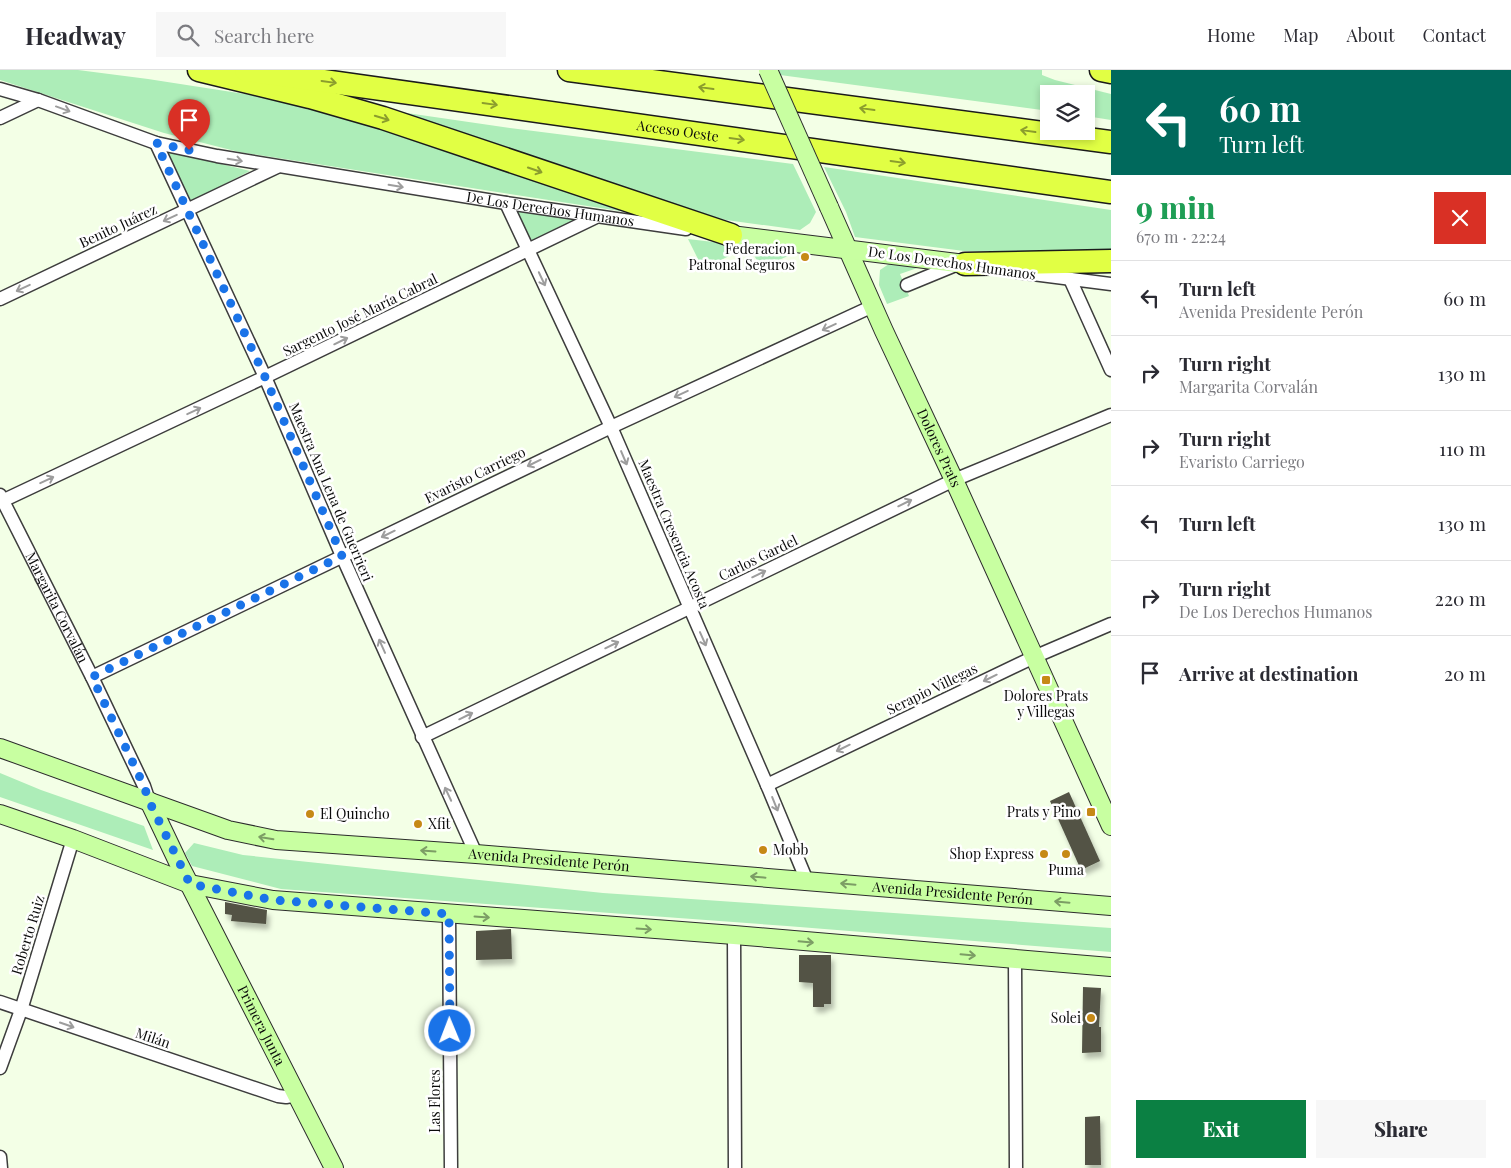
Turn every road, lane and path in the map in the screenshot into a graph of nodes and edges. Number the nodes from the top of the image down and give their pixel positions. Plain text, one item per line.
1 (199, 70) edge
2 (246, 70) edge
3 (569, 70) edge
4 (768, 70) edge
5 (1101, 70) edge
6 (1111, 72) edge
7 (0, 89) edge
8 (38, 100) junction
9 (0, 118) edge
10 (1111, 142) edge
11 (156, 143) junction
12 (277, 167) junction
13 (1111, 192) edge
14 (506, 203) junction
15 (188, 210) junction
16 (596, 217) junction
17 (731, 235) junction
18 (848, 248) junction
19 (528, 250) junction
20 (1111, 261) edge
21 (962, 264) junction
22 (1070, 280) junction
23 (1111, 284) edge
24 (907, 285) dead end
25 (0, 299) edge
26 (874, 306) junction
27 (1111, 370) edge
28 (265, 377) junction
29 (1111, 415) edge
30 (611, 426) junction
31 (954, 480) junction
32 (1, 499) edge
33 (342, 556) junction
34 (689, 608) junction
35 (1111, 624) edge
36 (1034, 656) junction
37 (92, 677) junction
38 (422, 738) junction
39 (0, 748) edge
40 (767, 784) junction
41 (149, 801) junction
42 (0, 814) edge
43 (1111, 826) edge
44 (73, 839) junction
45 (476, 854) junction
46 (807, 881) junction
47 (190, 884) junction
48 (1111, 906) edge
49 (449, 914) junction
50 (734, 935) junction
51 (1015, 959) junction
52 (1111, 967) edge
53 (0, 1002) edge
54 (21, 1010) junction
55 (0, 1068) edge
56 (297, 1095) junction
57 (0, 1157) edge
58 (1, 1168) edge
59 (334, 1168) edge
60 (451, 1168) edge
61 (735, 1168) edge
62 (1016, 1168) edge

1 -> 17 highway
2 -> 13 highway, Acceso Oeste
10 -> 3 highway
4 - 18 main road, Dolores Prats, bridge
5 - 6 highway
7 - 8 street, De Los Derechos Humanos
8 - 9 street
8 -> 11 street, De Los Derechos Humanos
11 -> 12 street, De Los Derechos Humanos
11 - 15 street, Maestra Ana Lena de Guerrieri
12 -> 14 street, De Los Derechos Humanos
12 - 15 street, Benito Juárez
14 - 16 street, De Los Derechos Humanos
14 - 19 street, Maestra Cresencia Acosta
15 -> 25 street, Benito Juárez
15 - 28 street, Maestra Ana Lena de Guerrieri
16 - 17 street, De Los Derechos Humanos
16 - 19 street, Sargento José María Cabral
17 - 18 main road, De Los Derechos Humanos
18 - 21 main road, De Los Derechos Humanos
18 - 26 main road, Dolores Prats
28 -> 19 street, Sargento José María Cabral
19 -> 30 street, Maestra Cresencia Acosta
20 - 21 highway
21 - 22 street, De Los Derechos Humanos
21 - 24 street
22 - 23 street, De Los Derechos Humanos
22 - 27 street
26 -> 30 street, Evaristo Carriego
26 - 31 main road, Dolores Prats
32 -> 28 street, Sargento José María Cabral
28 - 33 street, Maestra Ana Lena de Guerrieri
29 - 31 street, Carlos Gardel
30 -> 33 street, Evaristo Carriego
30 -> 34 street, Maestra Cresencia Acosta
34 -> 31 street, Carlos Gardel
31 - 36 main road, Dolores Prats
32 - 37 street, Margarita Corvalán
33 - 37 street, Evaristo Carriego
38 -> 33 street, Maestra Ana Lena de Guerrieri
38 -> 34 street, Carlos Gardel
34 -> 40 street, Maestra Cresencia Acosta
35 - 36 street, Serapio Villegas
36 -> 40 street, Serapio Villegas
36 - 43 main road, Dolores Prats
37 - 41 street, Margarita Corvalán
45 -> 38 street, Maestra Ana Lena de Guerrieri
39 - 41 main road, Avenida Presidente Perón
40 -> 46 street, Maestra Cresencia Acosta
45 -> 41 main road, Avenida Presidente Perón
41 - 47 main road, Margarita Corvalán
42 - 44 main road
44 - 47 main road
44 - 54 street, Roberto Ruiz
46 -> 45 main road, Avenida Presidente Perón
48 -> 46 main road, Avenida Presidente Perón
47 - 49 main road
47 - 56 main road, Primera Junta
49 -> 50 main road
49 - 60 street, Las Flores
50 -> 51 main road
50 - 61 street
51 - 52 main road
51 - 62 street
53 - 54 street, Milán
54 - 55 street, Roberto Ruiz
54 -> 56 street, Milán
56 - 59 main road, Primera Junta
57 - 58 street

